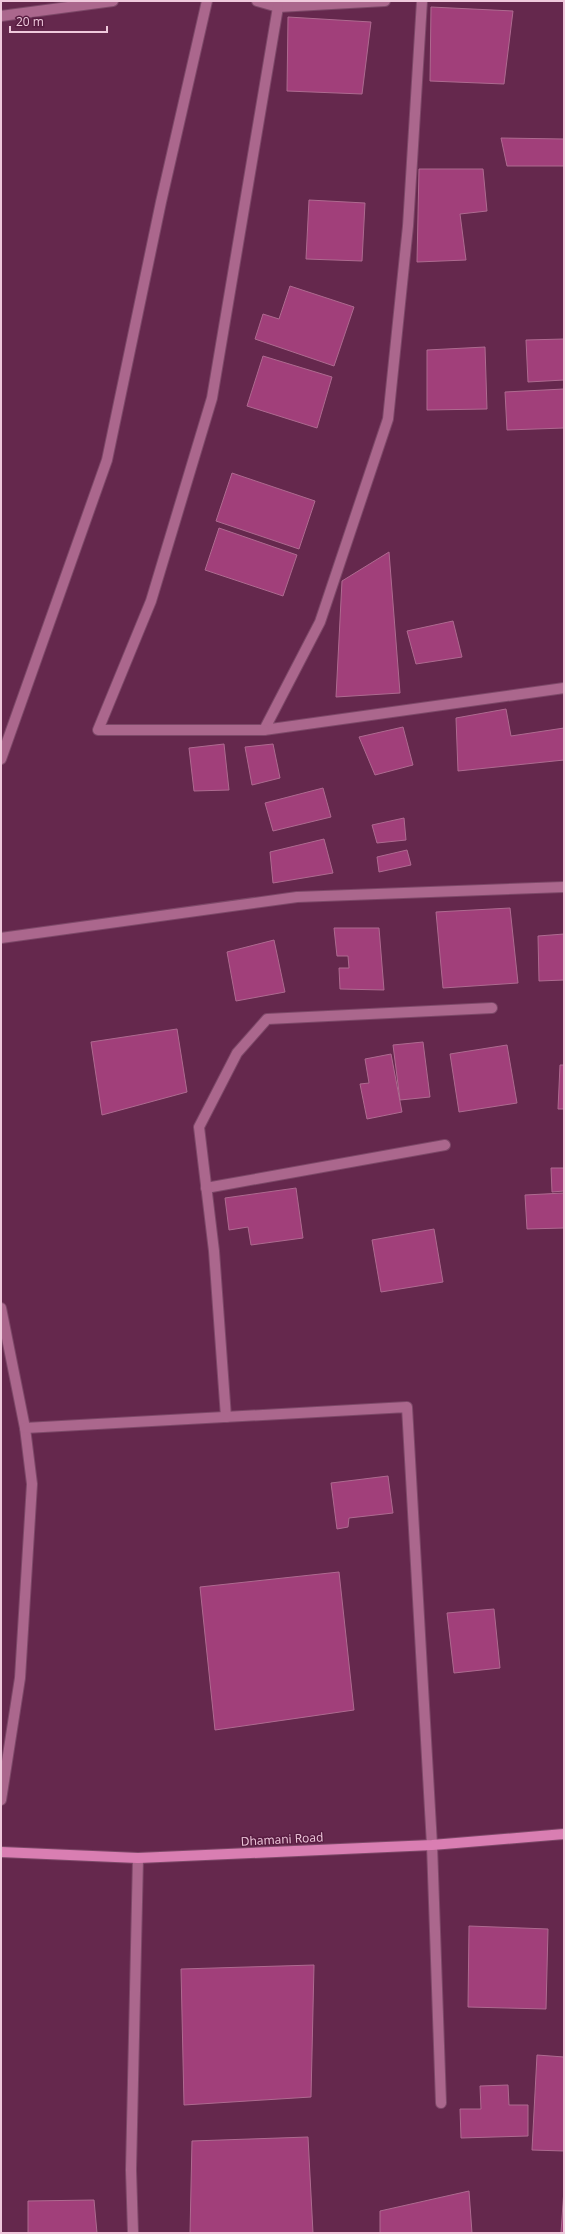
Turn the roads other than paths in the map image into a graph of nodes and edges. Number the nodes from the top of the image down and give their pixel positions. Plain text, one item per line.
1 (113, 1) edge
2 (207, 1) edge
3 (257, 1) edge
4 (385, 1) edge
5 (422, 1) edge
6 (278, 7) junction
7 (1, 16) edge
8 (564, 688) edge
9 (264, 730) junction
10 (1, 759) edge
11 (564, 886) edge
12 (1, 938) edge
13 (492, 1008) dead end
14 (445, 1146) dead end
15 (206, 1188) junction
16 (1, 1308) edge
17 (226, 1417) junction
18 (25, 1428) junction
19 (1, 1800) edge
20 (564, 1834) edge
21 (432, 1845) junction
22 (1, 1852) edge
23 (138, 1858) junction
24 (441, 2103) dead end
25 (133, 2233) edge

1 - 7 street
2 - 10 street
3 - 6 street
4 - 6 street
5 - 9 street
6 - 9 street
8 - 9 street
11 - 12 street
13 - 15 street
14 - 15 street
15 - 17 street
16 - 18 street
17 - 18 street
17 - 21 street
18 - 19 street
20 - 21 main road, Dhamani Road
21 - 23 main road, Dhamani Road
21 - 24 street
22 - 23 main road, Dhamani Road
23 - 25 street

